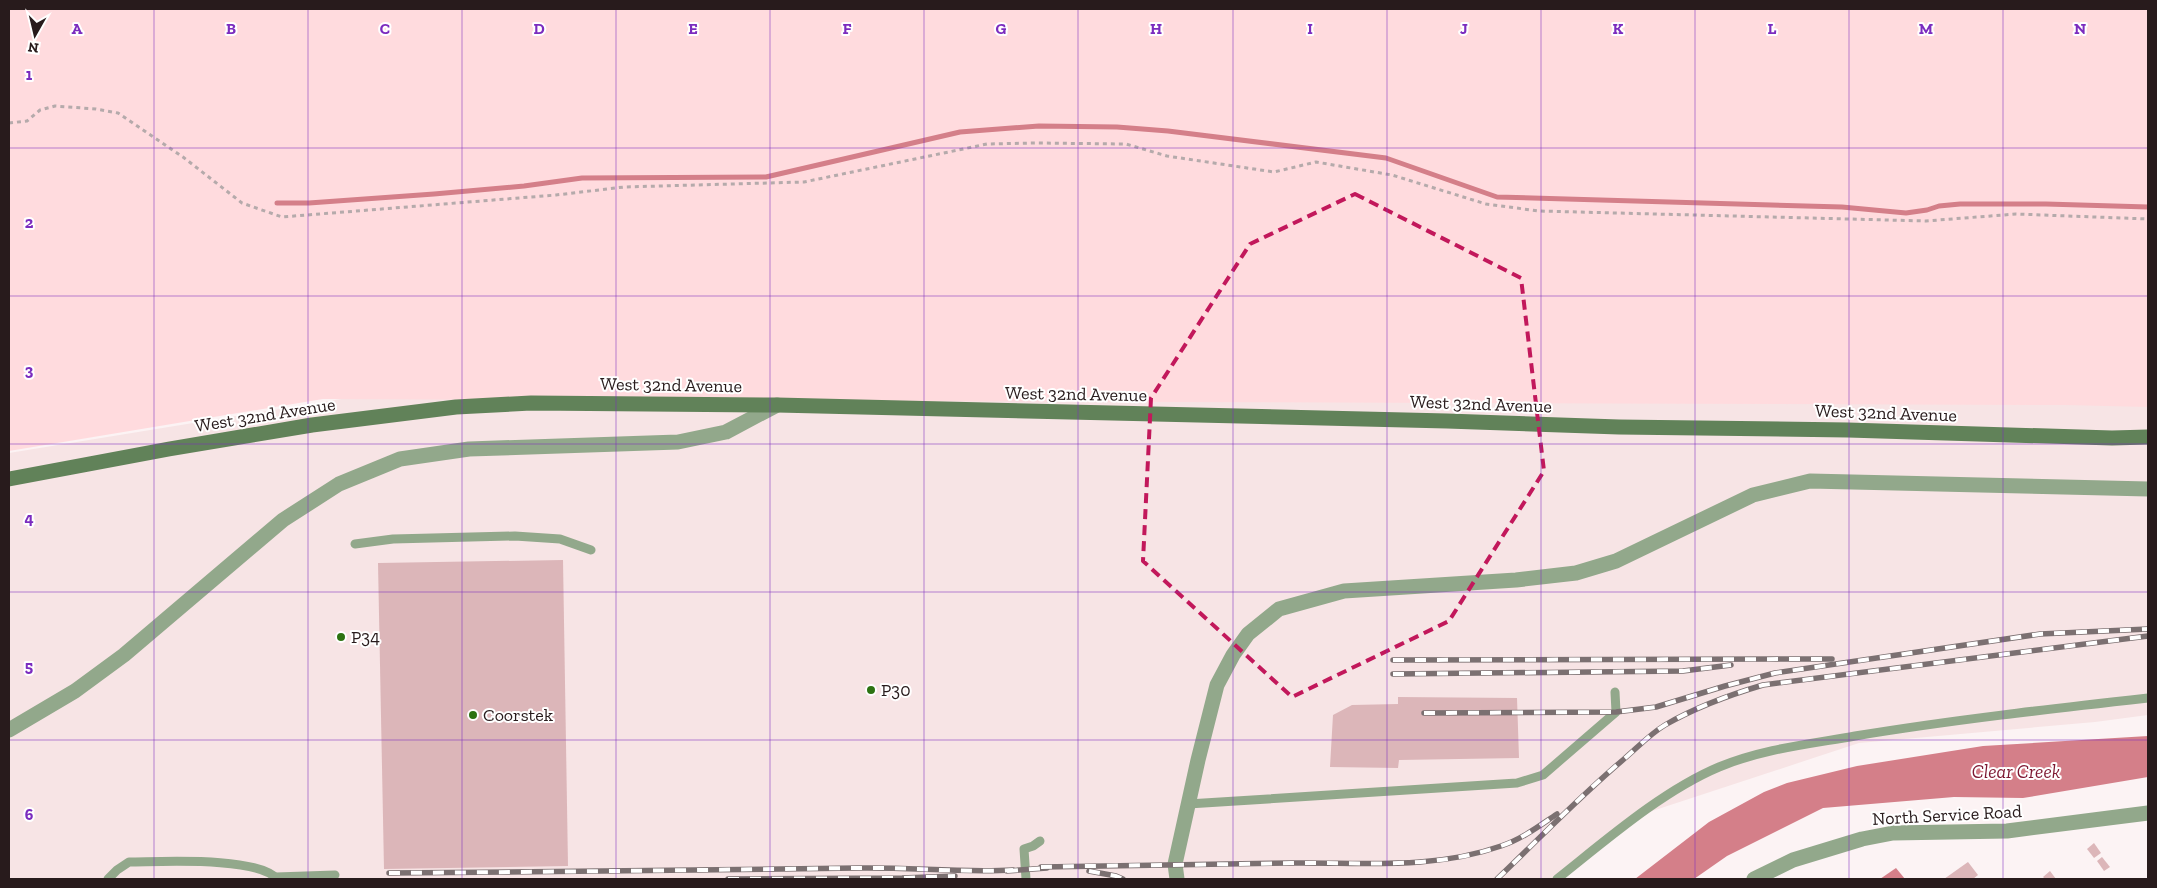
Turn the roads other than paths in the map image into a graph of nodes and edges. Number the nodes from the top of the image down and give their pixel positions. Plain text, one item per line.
1 (777, 405) junction
2 (2148, 437) edge
3 (9, 479) edge
4 (2148, 489) edge
5 (355, 544) dead end
6 (591, 550) dead end
7 (1615, 692) dead end
8 (2148, 698) edge
9 (9, 730) edge
10 (1188, 804) junction
11 (2148, 813) edge
12 (1040, 841) dead end
13 (335, 875) dead end
14 (276, 878) edge
15 (108, 879) edge
16 (1026, 879) edge
17 (1177, 879) edge
18 (1557, 879) edge
19 (1754, 879) edge

1 - 2 street, West 32nd Avenue
1 - 3 street, West 32nd Avenue
1 - 9 street
4 - 10 street
5 - 6 lane
7 - 10 lane
8 - 18 lane
10 - 17 street
11 - 19 street, North Service Road
12 - 16 lane
13 - 14 lane
14 - 15 lane

